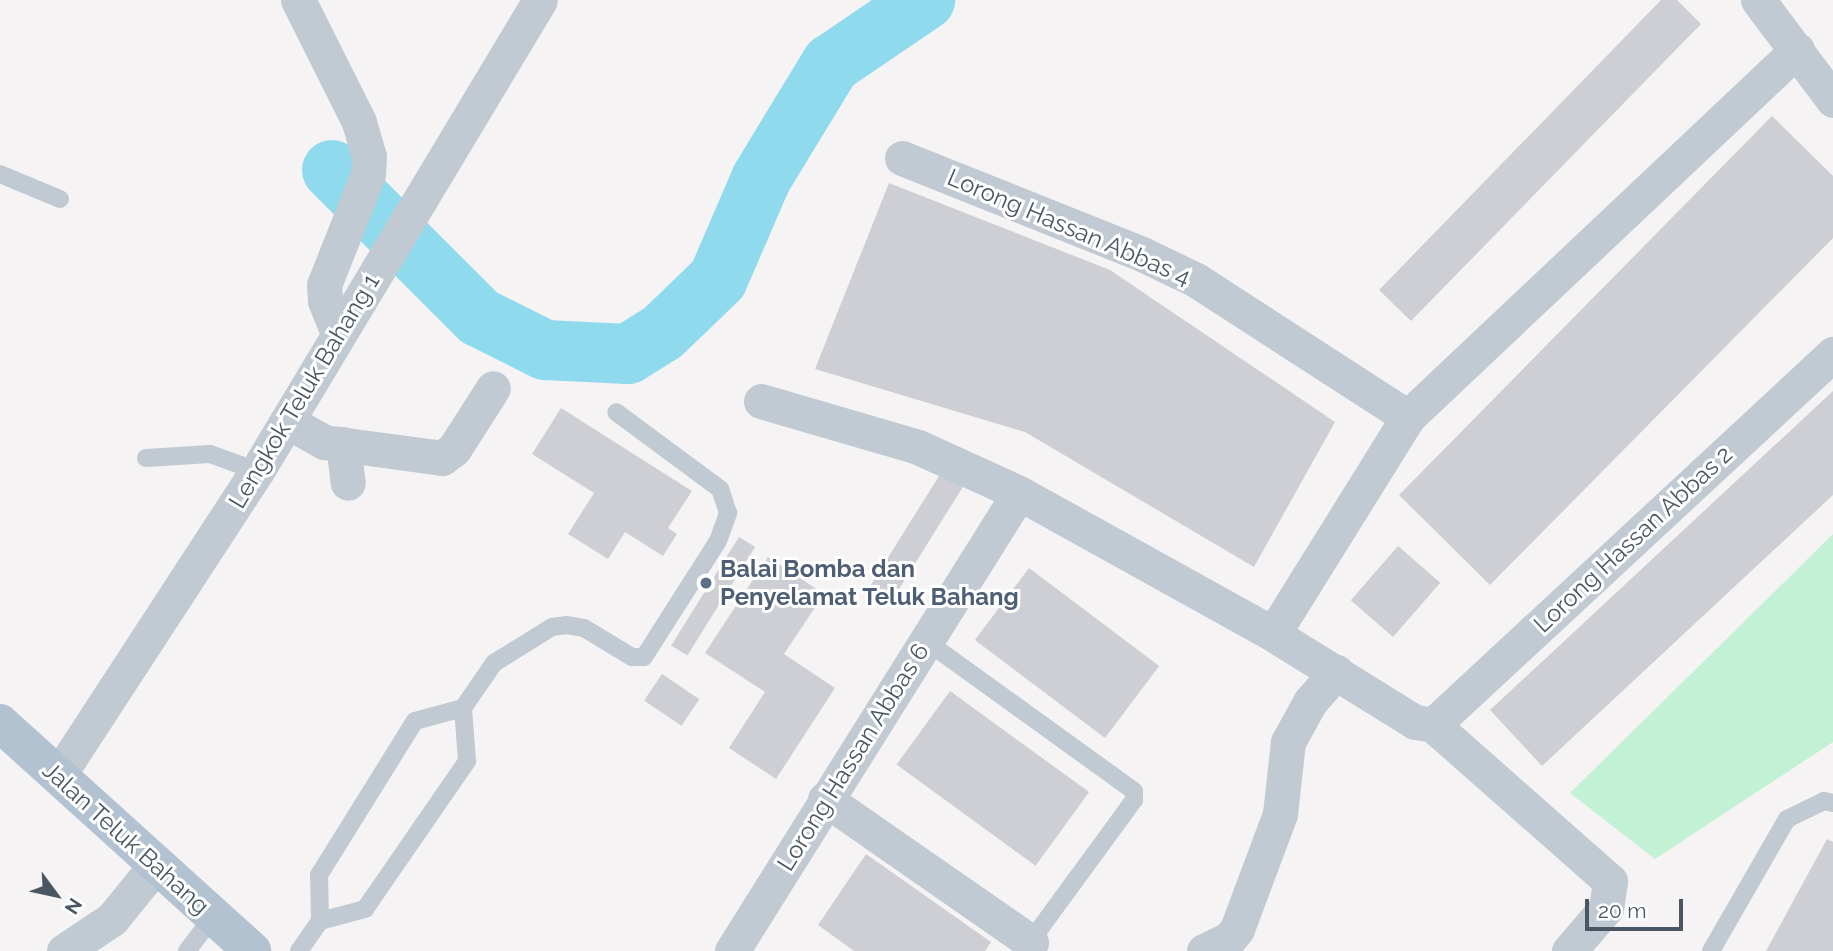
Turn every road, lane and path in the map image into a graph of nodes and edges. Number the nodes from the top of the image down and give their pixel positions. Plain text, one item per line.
1 (298, 0) edge
2 (540, 0) edge
3 (1758, 0) edge
4 (1797, 50) junction
5 (1833, 100) edge
6 (902, 158) dead end
7 (0, 174) edge
8 (61, 200) dead end
9 (338, 334) junction
10 (1833, 354) edge
11 (493, 388) dead end
12 (761, 401) dead end
13 (616, 412) dead end
14 (1408, 416) junction
15 (287, 421) junction
16 (343, 444) junction
17 (146, 458) dead end
18 (257, 471) junction
19 (348, 483) dead end
20 (1019, 493) junction
21 (1273, 634) junction
22 (926, 641) junction
23 (1336, 672) junction
24 (463, 708) junction
25 (0, 723) edge
26 (1433, 725) junction
27 (58, 776) junction
28 (825, 799) junction
29 (1833, 803) edge
30 (155, 866) junction
31 (212, 917) junction
32 (320, 920) junction
33 (1027, 946) edge
34 (64, 951) edge
35 (187, 951) edge
36 (253, 951) edge
37 (299, 951) edge
38 (732, 951) edge
39 (1204, 951) edge
40 (1569, 951) edge
41 (1711, 951) edge

1 - 9 street
2 - 9 street, Lengkok Teluk Bahang 1
3 - 4 street
4 - 5 street
4 - 14 street
6 - 14 street, Lorong Hassan Abbas 4
7 - 8 lane
9 - 15 street, Lengkok Teluk Bahang 1
10 - 26 street, Lorong Hassan Abbas 2
11 - 16 street
12 - 20 street
13 - 24 lane
14 - 21 street
15 - 16 street
15 - 18 street, Lengkok Teluk Bahang 1
16 - 19 street
17 - 18 lane
18 - 27 street, Lengkok Teluk Bahang 1
20 - 21 street
20 - 22 street, Lorong Hassan Abbas 6
21 - 23 street
22 - 28 street, Lorong Hassan Abbas 6
22 - 33 lane
23 - 26 street
23 - 39 street
24 - 32 lane
24 - 32 lane
25 - 27 main road, Jalan Teluk Bahang
26 - 40 street
27 - 30 main road, Jalan Teluk Bahang
28 - 33 street
28 - 38 street, Lorong Hassan Abbas 6
29 - 41 lane
30 - 31 main road, Jalan Teluk Bahang
30 - 34 street
31 - 35 lane
31 - 36 main road, Jalan Teluk Bahang
32 - 37 lane

